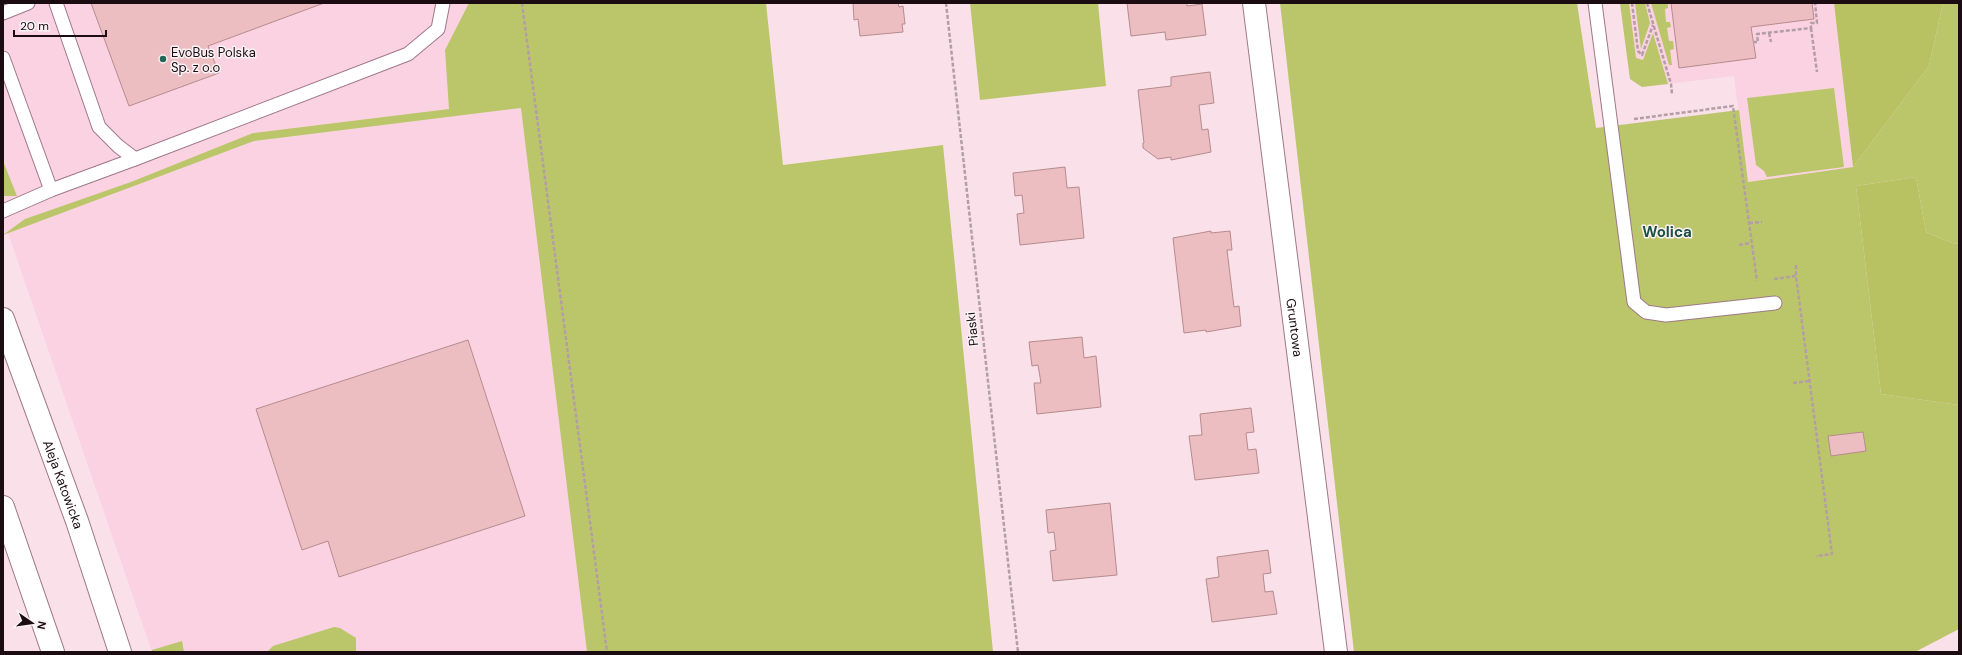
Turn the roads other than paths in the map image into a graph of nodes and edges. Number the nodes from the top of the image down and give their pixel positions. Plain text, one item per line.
1 (28, 3) edge
2 (56, 3) edge
3 (444, 3) edge
4 (1254, 3) edge
5 (1595, 3) edge
6 (3, 13) edge
7 (3, 58) edge
8 (135, 159) junction
9 (51, 190) junction
10 (3, 211) edge
11 (1775, 303) dead end
12 (3, 319) edge
13 (3, 507) edge
14 (53, 652) edge
15 (120, 652) edge
16 (1336, 652) edge

1 - 6 lane
2 - 8 lane
3 - 8 lane
4 - 16 main road, Gruntowa
5 - 11 lane
7 - 9 lane
8 - 9 lane
9 - 10 lane
12 - 15 main road, Aleja Katowicka
13 - 14 main road

